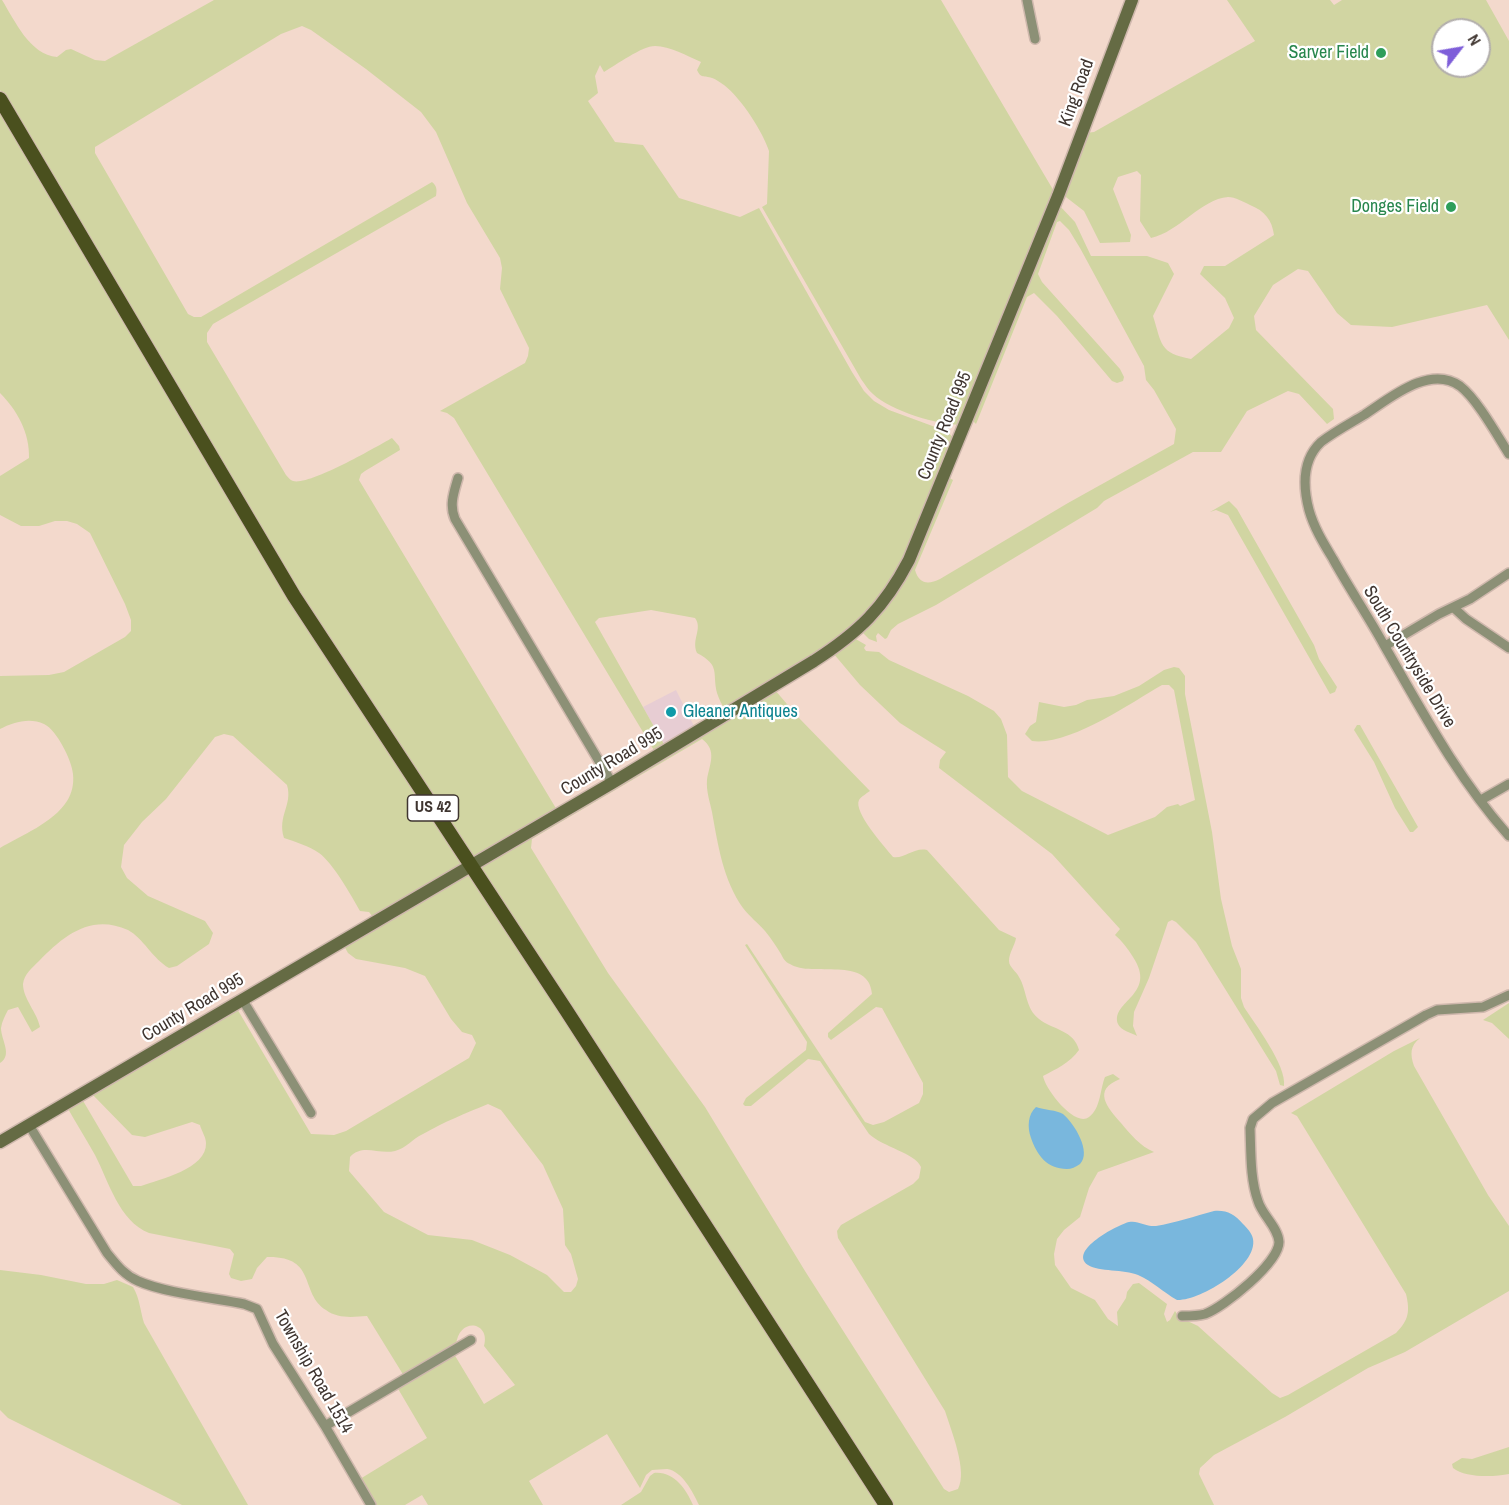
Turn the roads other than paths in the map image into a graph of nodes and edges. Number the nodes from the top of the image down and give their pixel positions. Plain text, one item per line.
1 (1027, 0) edge
2 (1132, 0) edge
3 (1035, 39) dead end
4 (0, 99) edge
5 (1057, 199) joint
6 (1509, 454) edge
7 (458, 478) dead end
8 (1509, 573) edge
9 (1454, 608) junction
10 (1385, 646) junction
11 (1509, 648) edge
12 (612, 783) junction
13 (1509, 784) edge
14 (1481, 800) junction
15 (1509, 836) edge
16 (471, 865) junction
17 (1509, 994) edge
18 (242, 999) junction
19 (311, 1113) dead end
20 (29, 1125) junction
21 (0, 1142) edge
22 (1182, 1316) dead end
23 (471, 1340) dead end
24 (325, 1426) junction
25 (370, 1505) edge
26 (886, 1505) edge

1 - 3 street
2 - 5 street, King Road
4 - 16 main road, US 42
5 - 12 street, County Road 995
6 - 10 street, South Countryside Drive
7 - 12 street
8 - 9 street
9 - 10 street
9 - 11 street
10 - 14 street, South Countryside Drive
12 - 16 street, County Road 995
13 - 14 street
14 - 15 street, South Countryside Drive
16 - 18 street, County Road 995
16 - 26 main road, US 42
17 - 22 street
18 - 19 street
18 - 20 street, County Road 995
20 - 21 street, County Road 995
20 - 24 street, Township Road 1514
23 - 24 street
24 - 25 street, Township Road 1514

